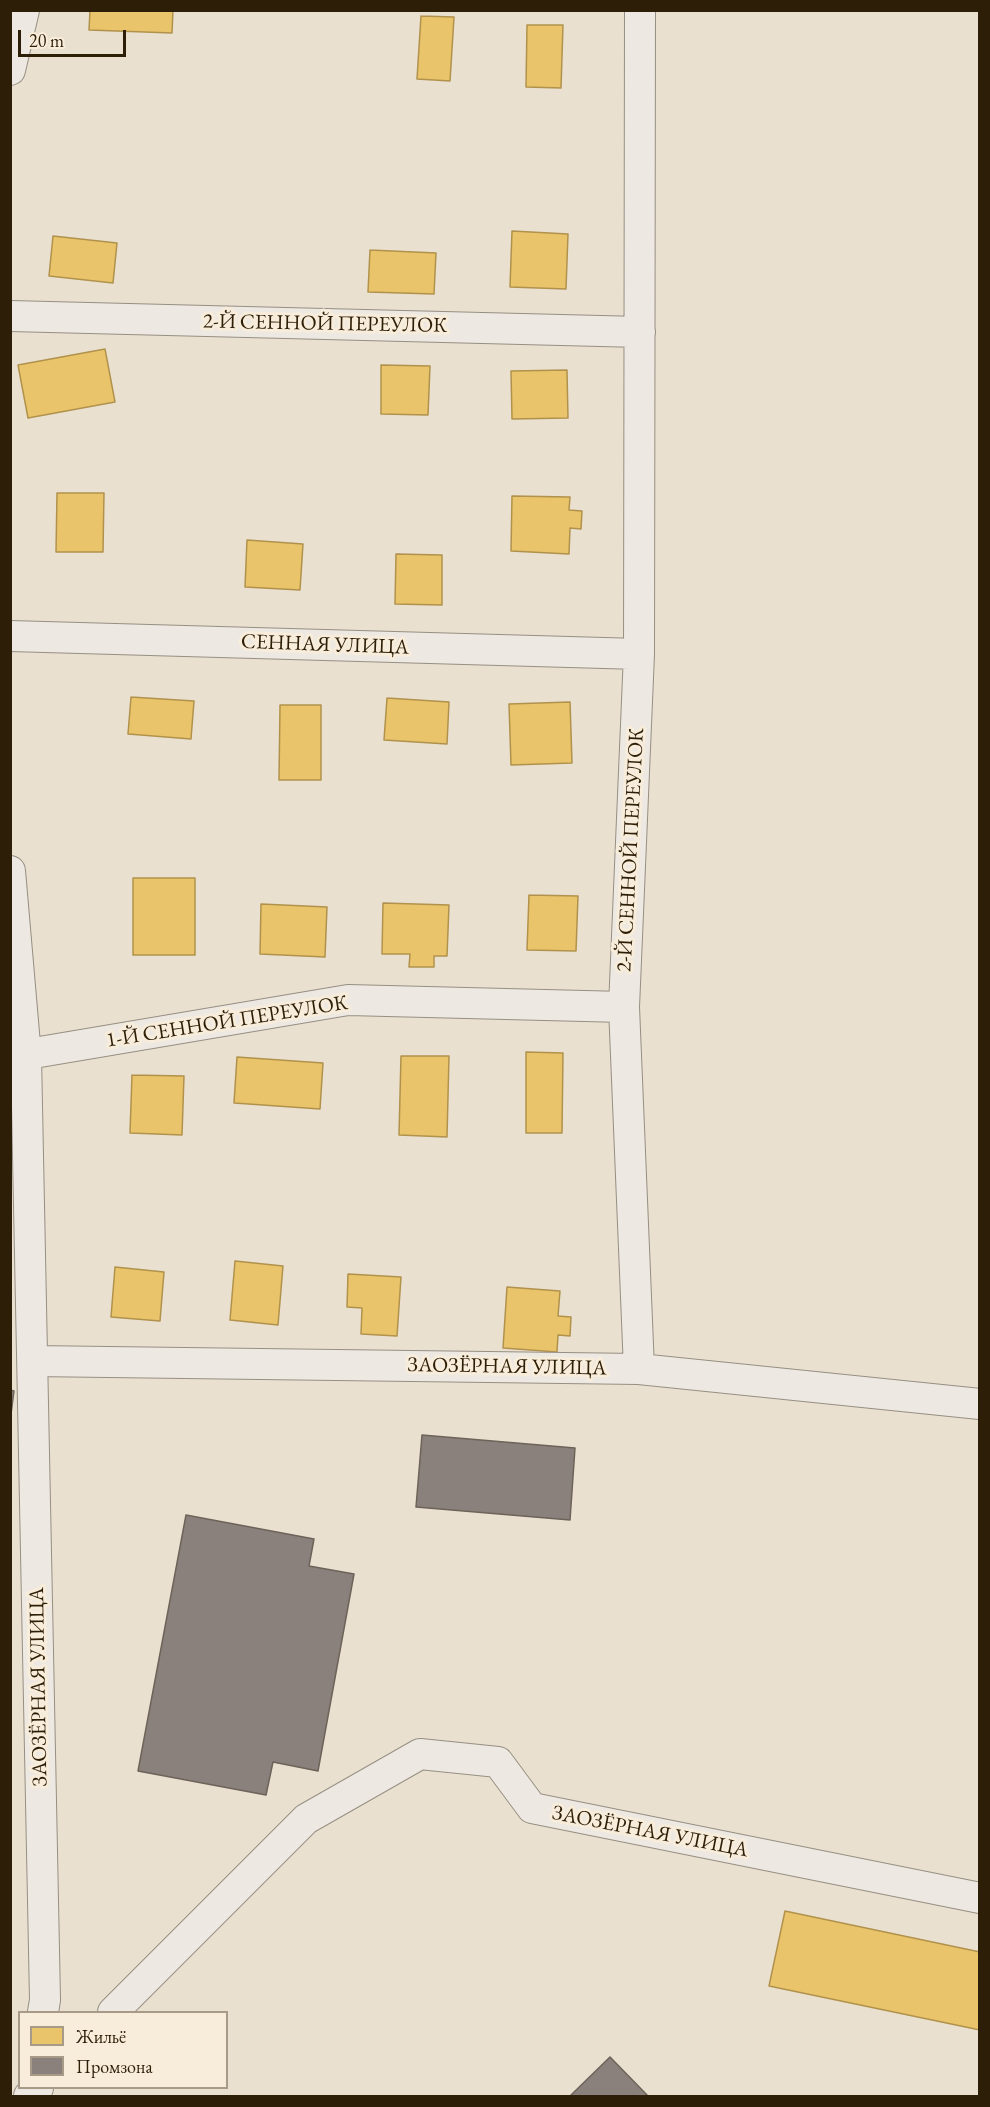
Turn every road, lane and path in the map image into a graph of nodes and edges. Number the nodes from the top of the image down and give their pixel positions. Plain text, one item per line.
1 (24, 10) edge
2 (640, 10) edge
3 (10, 70) edge
4 (10, 316) edge
5 (640, 332) junction
6 (10, 636) edge
7 (639, 654) junction
8 (10, 871) edge
9 (624, 1007) junction
10 (18, 1056) edge
11 (33, 1361) junction
12 (639, 1369) junction
13 (980, 1404) edge
14 (980, 1899) edge
15 (42, 2011) edge
16 (115, 2011) edge

1 - 3 street
2 - 5 street, 2-Й СЕННОЙ ПЕРЕУЛОК
4 - 5 street, 2-Й СЕННОЙ ПЕРЕУЛОК
5 - 7 street, 2-Й СЕННОЙ ПЕРЕУЛОК
6 - 7 street, СЕННАЯ УЛИЦА
7 - 9 street, 2-Й СЕННОЙ ПЕРЕУЛОК
8 - 10 street, ЗАОЗЁРНАЯ УЛИЦА
9 - 10 street, 1-Й СЕННОЙ ПЕРЕУЛОК
9 - 12 street, 2-Й СЕННОЙ ПЕРЕУЛОК
10 - 11 street, ЗАОЗЁРНАЯ УЛИЦА
11 - 12 street, ЗАОЗЁРНАЯ УЛИЦА
11 - 15 street, ЗАОЗЁРНАЯ УЛИЦА
12 - 13 street, ЗАОЗЁРНАЯ УЛИЦА
14 - 16 street, ЗАОЗЁРНАЯ УЛИЦА

